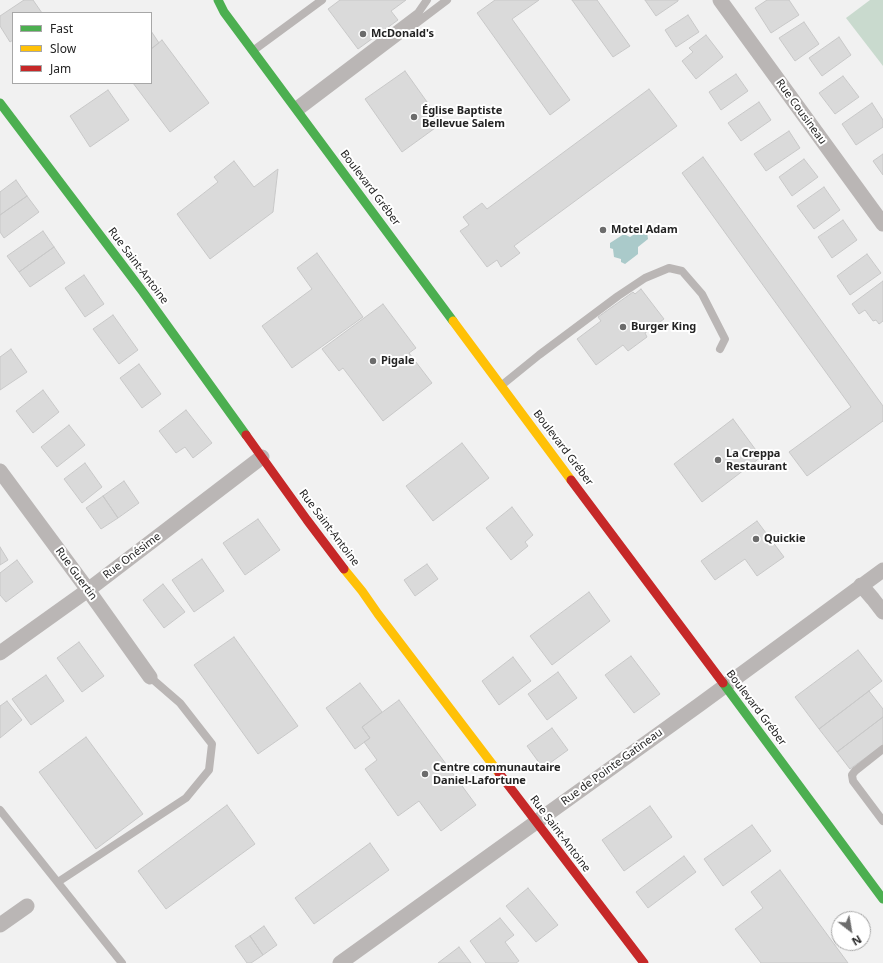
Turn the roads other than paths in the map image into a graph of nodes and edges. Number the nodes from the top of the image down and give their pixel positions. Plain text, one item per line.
1 (211, 0) edge
2 (218, 0) edge
3 (322, 0) edge
4 (427, 0) edge
5 (447, 0) edge
6 (720, 0) edge
7 (224, 12) junction
8 (253, 50) junction
9 (0, 103) edge
10 (297, 109) junction
11 (883, 224) edge
12 (720, 349) dead end
13 (502, 385) junction
14 (262, 457) junction
15 (0, 472) edge
16 (883, 570) edge
17 (861, 585) junction
18 (88, 590) junction
19 (883, 612) edge
20 (0, 653) edge
21 (150, 677) joint
22 (725, 686) junction
23 (883, 749) edge
24 (0, 810) edge
25 (883, 821) edge
26 (536, 822) junction
27 (58, 882) junction
28 (883, 899) edge
29 (27, 906) dead end
30 (0, 926) edge
31 (122, 963) edge
32 (340, 963) edge
33 (644, 963) edge

1 - 7 main road, Boulevard Gréber
2 - 7 main road, Boulevard Gréber
3 - 8 lane
4 - 10 lane
5 - 10 lane
6 - 11 street, Rue Cousineau
7 - 8 main road, Boulevard Gréber
8 - 10 main road, Boulevard Gréber
9 - 14 main road, Rue Saint-Antoine
10 - 13 main road, Boulevard Gréber
12 - 13 lane
13 - 22 main road, Boulevard Gréber
14 - 18 street, Rue Onésime
14 - 26 main road, Rue Saint-Antoine
15 - 18 street, Rue Guertin
16 - 17 street, Rue de Pointe-Gatineau
17 - 19 street
17 - 22 street, Rue de Pointe-Gatineau
18 - 20 street, Rue Onésime
18 - 21 street, Rue Guertin
21 - 27 lane
22 - 26 street, Rue de Pointe-Gatineau
22 - 28 main road, Boulevard Gréber
23 - 25 lane
24 - 27 lane
26 - 32 street, Rue de Pointe-Gatineau
26 - 33 main road, Rue Saint-Antoine
27 - 31 lane
29 - 30 street

